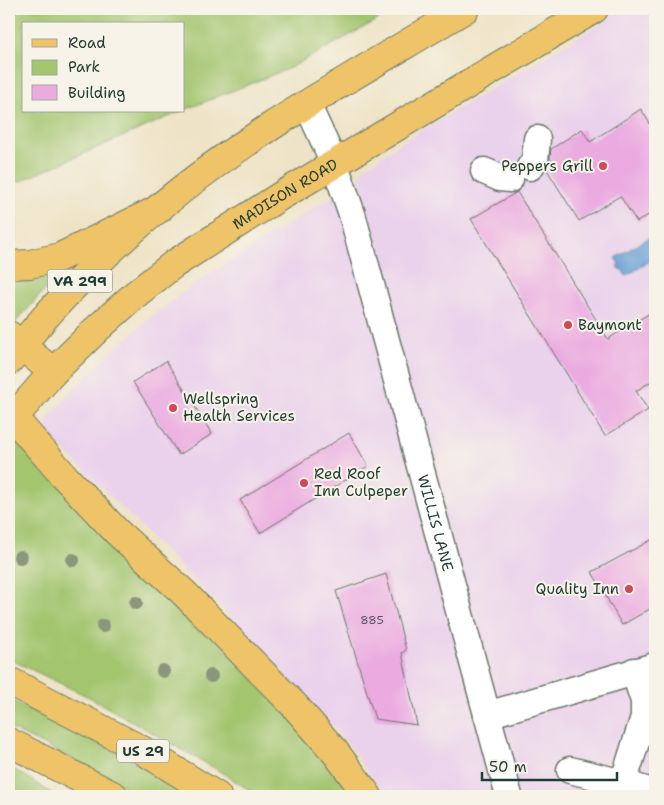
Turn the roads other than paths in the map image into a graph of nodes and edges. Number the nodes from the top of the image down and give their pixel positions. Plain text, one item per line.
1 (465, 9) edge
2 (594, 9) edge
3 (307, 104) junction
4 (537, 139) dead end
5 (335, 165) junction
6 (484, 171) dead end
7 (158, 209) junction
8 (9, 265) edge
9 (13, 347) edge
10 (53, 372) junction
11 (11, 420) edge
12 (645, 668) edge
13 (9, 681) edge
14 (487, 715) junction
15 (9, 742) edge
16 (9, 751) edge
17 (570, 770) dead end
18 (623, 783) junction
19 (655, 793) edge
20 (76, 796) edge
21 (114, 796) edge
22 (217, 796) edge
23 (368, 796) edge
24 (508, 796) edge

1 - 3 main road
2 - 5 main road, MADISON ROAD
3 - 5 street, WILLIS LANE
3 - 7 main road
4 - 6 street
5 - 10 main road, MADISON ROAD
5 - 14 street, WILLIS LANE
7 - 8 main road
7 - 9 main road, VA 299
9 - 10 main road
10 - 11 main road, MADISON ROAD
11 - 23 main road
12 - 14 street
12 - 18 street
13 - 22 main road, US 29
14 - 24 street, WILLIS LANE
15 - 21 main road
16 - 20 main road
17 - 18 street
18 - 19 street

